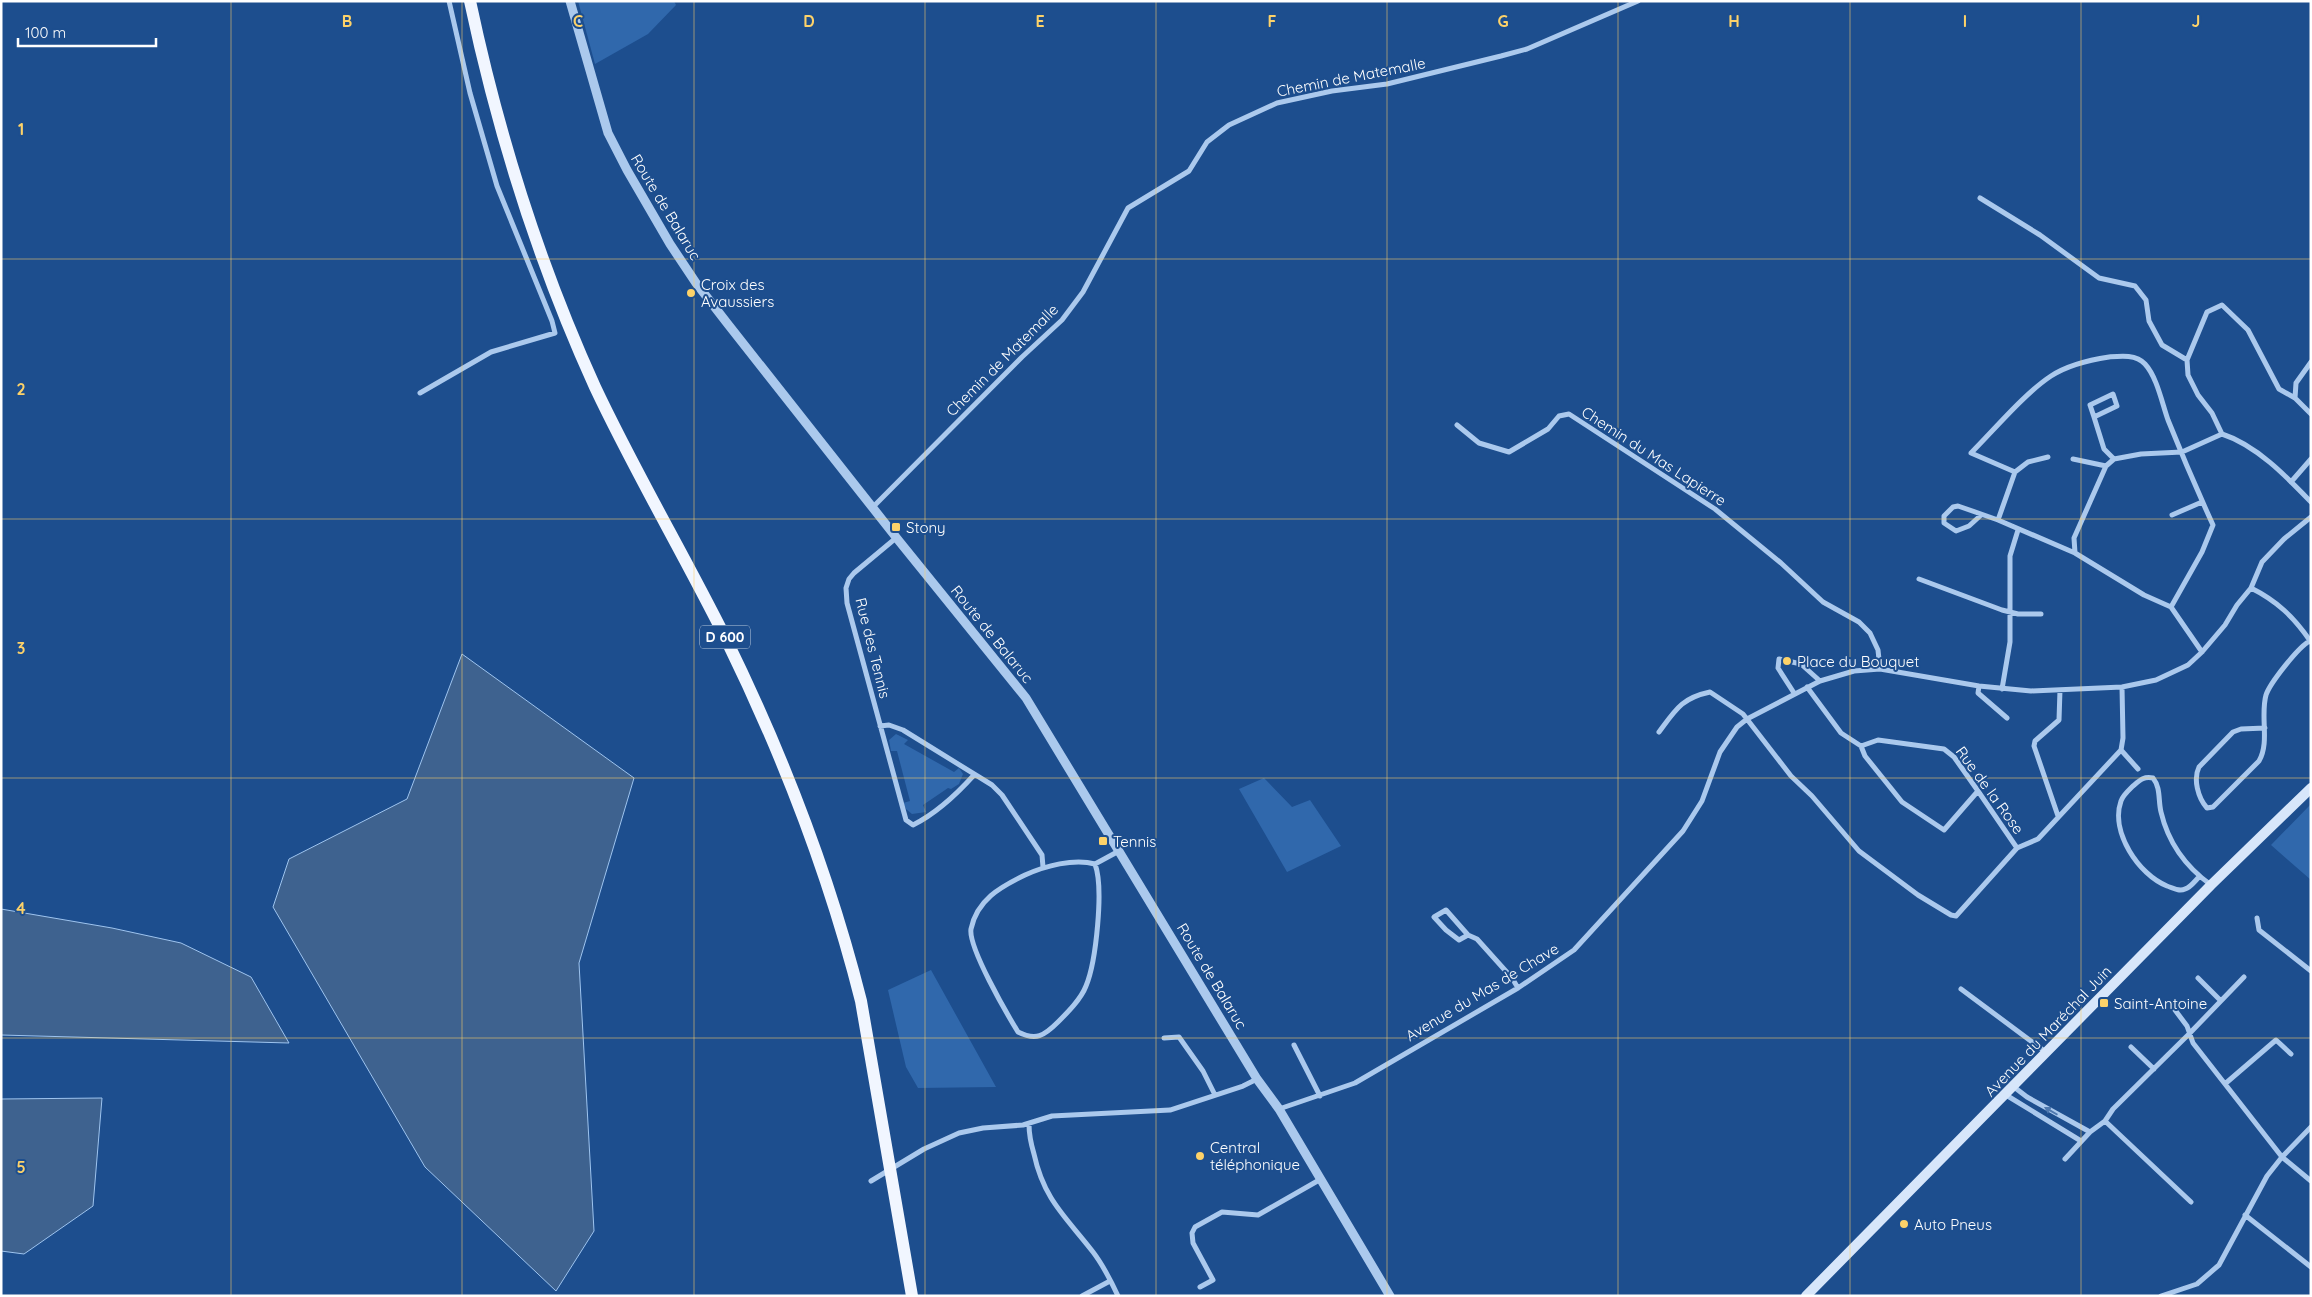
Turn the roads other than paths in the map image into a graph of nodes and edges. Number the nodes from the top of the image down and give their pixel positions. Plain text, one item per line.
1 (449, 1) edge
2 (470, 1) edge
3 (570, 1) edge
4 (1638, 1) edge
5 (1980, 198) dead end
6 (2186, 360) junction
7 (2311, 362) edge
8 (420, 393) dead end
9 (2296, 398) junction
10 (2311, 414) edge
11 (2094, 417) junction
12 (1456, 425) dead end
13 (2222, 434) junction
14 (2182, 452) junction
15 (2048, 457) dead end
16 (2072, 459) dead end
17 (2114, 459) junction
18 (2311, 459) edge
19 (2106, 466) junction
20 (2016, 472) junction
21 (2291, 482) junction
22 (2202, 502) junction
23 (2311, 502) edge
24 (873, 507) junction
25 (2172, 515) dead end
26 (1980, 516) junction
27 (2311, 516) edge
28 (1998, 520) junction
29 (2018, 530) junction
30 (896, 538) junction
31 (2075, 553) junction
32 (1919, 579) dead end
33 (2251, 588) junction
34 (2171, 607) junction
35 (2010, 612) junction
36 (2041, 614) dead end
37 (2310, 642) edge
38 (2202, 652) junction
39 (1880, 669) junction
40 (1820, 681) junction
41 (1979, 686) junction
42 (1807, 687) junction
43 (2122, 687) junction
44 (2002, 689) junction
45 (2060, 690) junction
46 (1794, 693) junction
47 (2007, 718) dead end
48 (1747, 719) junction
49 (880, 726) junction
50 (2265, 728) junction
51 (1660, 732) dead end
52 (1861, 746) junction
53 (2121, 750) junction
54 (2138, 769) dead end
55 (974, 775) junction
56 (2311, 788) edge
57 (1978, 791) junction
58 (2058, 816) junction
59 (2017, 848) junction
60 (1119, 851) junction
61 (1095, 864) junction
62 (1043, 867) junction
63 (2199, 877) junction
64 (2211, 885) junction
65 (2257, 918) dead end
66 (1468, 936) junction
67 (2311, 972) edge
68 (2244, 977) dead end
69 (2198, 978) dead end
70 (1518, 988) junction
71 (1961, 989) dead end
72 (2220, 1000) junction
73 (2175, 1010) dead end
74 (2189, 1034) junction
75 (1164, 1038) dead end
76 (1294, 1045) dead end
77 (2132, 1047) dead end
78 (2047, 1054) junction
79 (2291, 1054) dead end
80 (2154, 1069) junction
81 (1257, 1079) junction
82 (2226, 1084) junction
83 (2014, 1087) junction
84 (1215, 1095) junction
85 (2006, 1095) junction
86 (1320, 1096) junction
87 (1279, 1109) junction
88 (2105, 1122) junction
89 (1029, 1124) junction
90 (2311, 1127) edge
91 (2090, 1132) junction
92 (2081, 1141) junction
93 (2282, 1157) junction
94 (2065, 1159) dead end
95 (1321, 1179) junction
96 (871, 1181) dead end
97 (2311, 1181) edge
98 (2191, 1202) dead end
99 (2245, 1215) junction
100 (2311, 1267) edge
101 (1110, 1281) junction
102 (1200, 1287) dead end
103 (912, 1296) edge
104 (1082, 1296) edge
105 (1118, 1296) edge
106 (1390, 1296) edge
107 (1806, 1296) edge
108 (2161, 1296) edge

1 - 8 street
2 - 103 main road, D 600
3 - 24 street, Route de Balaruc
4 - 24 street, Chemin de Matemalle
5 - 6 street
6 - 9 street
6 - 13 street
7 - 9 street
9 - 10 street
11 - 11 street
11 - 17 street
12 - 39 street, Chemin du Mas Lapierre
13 - 14 street
13 - 21 street
14 - 17 street
14 - 20 street
14 - 22 street
15 - 20 street
16 - 19 street
17 - 19 street
18 - 21 street
19 - 31 street
20 - 28 street
21 - 23 street
22 - 25 street
22 - 34 street
24 - 30 street, Route de Balaruc
26 - 26 street
26 - 28 street
27 - 33 street, Avenue du Mas de Chave
28 - 29 street
29 - 31 street
29 - 35 street
30 - 49 street, Rue des Tennis
30 - 60 street, Route de Balaruc
31 - 34 street
32 - 35 street
33 - 37 street
33 - 38 street, Avenue du Mas de Chave
34 - 38 street
35 - 36 street
35 - 44 street
37 - 50 street
38 - 43 street, Avenue du Mas de Chave
39 - 40 street, Avenue du Mas de Chave
39 - 41 street, Avenue du Mas de Chave
40 - 42 street, Avenue du Mas de Chave
40 - 46 street
41 - 44 street, Avenue du Mas de Chave
41 - 47 street
42 - 46 street, Avenue du Mas de Chave
42 - 52 street
43 - 45 street, Avenue du Mas de Chave
43 - 53 street
44 - 45 street, Avenue du Mas de Chave
45 - 58 street
46 - 48 street, Avenue du Mas de Chave
48 - 51 street, Rue de la Rose
48 - 59 street, Rue de la Rose
48 - 70 street, Avenue du Mas de Chave
49 - 55 street
49 - 55 street, Rue des Tennis
50 - 50 street
52 - 57 street, Rue de la Rose
52 - 57 street
53 - 54 street
53 - 58 street
55 - 62 street
56 - 64 main road, Avenue du Maréchal Juin
57 - 59 street, Rue de la Rose
58 - 59 street
60 - 61 street
60 - 81 street, Route de Balaruc
61 - 62 street
61 - 62 street
63 - 63 street
63 - 64 street
64 - 78 main road, Avenue du Maréchal Juin
65 - 67 street
66 - 66 street
66 - 70 street
68 - 72 street
69 - 72 street
70 - 86 street, Avenue du Mas de Chave
71 - 78 street
72 - 74 street
73 - 74 street
74 - 80 street
74 - 82 street
75 - 84 street
76 - 86 street
77 - 80 street
78 - 83 main road, Avenue du Maréchal Juin
79 - 82 street
80 - 88 street
81 - 84 street
81 - 87 street, Route de Balaruc
82 - 93 street
83 - 85 main road, Avenue du Maréchal Juin
91 -> 83 street
84 - 89 street
85 - 92 street
85 - 107 main road, Avenue du Maréchal Juin
86 - 87 street, Avenue du Mas de Chave
87 - 95 street, Route de Balaruc
88 - 91 street
88 - 98 street
89 - 96 street
89 - 101 street
90 - 93 street
91 - 92 street
92 - 94 street
93 - 97 street
93 - 99 street
95 - 102 street
95 - 106 street, Route de Balaruc
99 - 100 street
99 - 108 street
101 - 104 street
101 - 105 street

